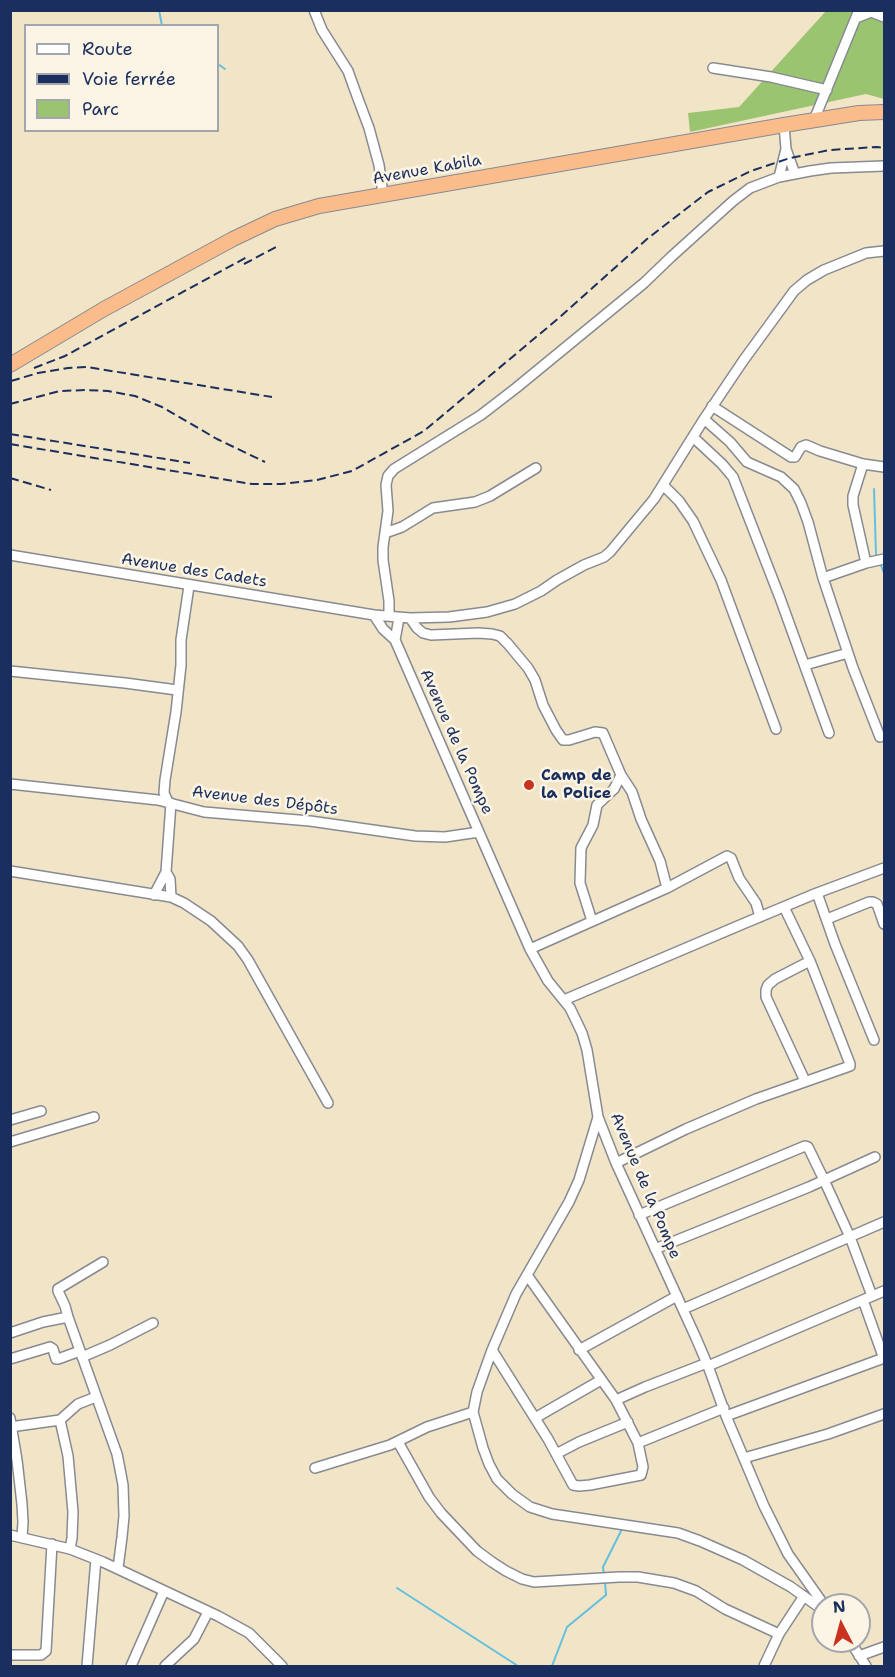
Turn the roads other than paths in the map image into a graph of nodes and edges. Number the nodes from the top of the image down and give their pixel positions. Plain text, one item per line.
1 (314, 10) edge
2 (870, 11) edge
3 (857, 14) edge
4 (885, 17) edge
5 (713, 68) dead end
6 (827, 90) junction
7 (885, 112) edge
8 (814, 120) junction
9 (784, 125) junction
10 (786, 149) junction
11 (885, 166) edge
12 (795, 174) junction
13 (779, 177) junction
14 (383, 194) junction
15 (885, 250) edge
16 (10, 365) edge
17 (712, 406) junction
18 (704, 419) junction
19 (693, 437) junction
20 (862, 464) junction
21 (885, 467) edge
22 (536, 468) dead end
23 (663, 485) junction
24 (385, 533) junction
25 (10, 555) edge
26 (885, 559) edge
27 (866, 563) junction
28 (823, 578) junction
29 (189, 586) junction
30 (374, 615) junction
31 (389, 616) junction
32 (399, 618) junction
33 (411, 618) junction
34 (394, 640) junction
35 (848, 653) junction
36 (805, 665) junction
37 (10, 671) edge
38 (177, 690) junction
39 (776, 729) dead end
40 (829, 733) dead end
41 (880, 737) dead end
42 (621, 775) junction
43 (10, 784) edge
44 (165, 799) junction
45 (479, 832) junction
46 (885, 868) edge
47 (10, 871) edge
48 (166, 872) junction
49 (667, 888) junction
50 (817, 893) junction
51 (154, 895) junction
52 (171, 897) junction
53 (784, 907) junction
54 (760, 917) junction
55 (827, 919) junction
56 (592, 921) junction
57 (885, 924) edge
58 (530, 949) junction
59 (810, 962) junction
60 (564, 1000) junction
61 (874, 1040) dead end
62 (805, 1081) junction
63 (328, 1102) dead end
64 (41, 1112) dead end
65 (94, 1117) dead end
66 (598, 1117) junction
67 (10, 1120) edge
68 (10, 1142) edge
69 (875, 1157) dead end
70 (616, 1163) junction
71 (824, 1180) junction
72 (639, 1215) junction
73 (885, 1222) edge
74 (850, 1237) junction
75 (655, 1249) junction
76 (103, 1262) dead end
77 (527, 1275) junction
78 (885, 1291) edge
79 (677, 1296) junction
80 (868, 1298) junction
81 (683, 1308) junction
82 (68, 1317) junction
83 (153, 1323) dead end
84 (10, 1333) edge
85 (492, 1350) junction
86 (579, 1350) junction
87 (81, 1354) junction
88 (884, 1358) edge
89 (10, 1359) edge
90 (708, 1364) junction
91 (602, 1380) junction
92 (96, 1397) junction
93 (616, 1401) junction
94 (473, 1412) junction
95 (725, 1412) junction
96 (885, 1414) edge
97 (535, 1418) junction
98 (60, 1420) junction
99 (628, 1422) junction
100 (11, 1424) edge
101 (398, 1442) junction
102 (638, 1443) junction
103 (556, 1454) junction
104 (744, 1458) junction
105 (315, 1468) dead end
106 (10, 1535) edge
107 (22, 1537) junction
108 (52, 1544) junction
109 (70, 1549) junction
110 (96, 1559) junction
111 (118, 1568) junction
112 (164, 1591) junction
113 (816, 1593) edge
114 (804, 1596) junction
115 (811, 1601) edge
116 (208, 1612) junction
117 (779, 1634) junction
118 (885, 1647) edge
119 (857, 1653) edge
120 (10, 1654) edge
121 (859, 1656) junction
122 (87, 1666) edge
123 (131, 1666) edge
124 (165, 1666) edge
125 (282, 1666) edge
126 (764, 1666) edge
127 (866, 1666) edge

1 - 14 street
2 - 3 street
2 - 4 street
3 - 6 street
5 - 6 street
6 - 8 street
7 - 8 highway, Avenue Kabila
8 - 9 highway, Avenue Kabila
9 - 10 street
9 - 14 highway, Avenue Kabila
10 - 12 street
10 - 13 street
11 - 12 street
12 - 13 street
13 - 24 street
14 - 16 highway, Avenue Kabila
15 - 17 street, Avenue des Cadets
17 - 18 street, Avenue des Cadets
17 - 20 street
18 - 19 street, Avenue des Cadets
18 - 28 street
19 - 23 street, Avenue des Cadets
19 - 36 street
20 - 21 street
20 - 27 street
22 - 24 street
23 - 33 street, Avenue des Cadets
23 - 39 street
24 - 31 street
25 - 29 street, Avenue des Cadets
26 - 27 street
27 - 28 street
28 - 35 street
29 - 30 street, Avenue des Cadets
29 - 38 street
30 - 31 street, Avenue des Cadets
30 - 34 street, Avenue de la Pompe
31 - 32 street, Avenue des Cadets
32 - 33 street, Avenue des Cadets
32 - 34 street
33 - 42 street
34 - 45 street, Avenue de la Pompe
35 - 36 street
35 - 41 street
36 - 40 street
37 - 38 street
38 - 44 street
42 - 49 street
42 - 56 street
43 - 44 street, Avenue des Dépôts
44 - 45 street, Avenue des Dépôts
44 - 48 street
45 - 58 street, Avenue de la Pompe
46 - 50 street
47 - 51 street
48 - 51 street
48 - 52 street
49 - 54 street
49 - 56 street
50 - 53 street
50 - 55 street
51 - 52 street
52 - 63 street
53 - 54 street
53 - 59 street
54 - 60 street
55 - 57 street
55 - 61 street
56 - 58 street
58 - 60 street, Avenue de la Pompe
59 - 62 street
59 - 62 street
60 - 66 street, Avenue de la Pompe
62 - 70 street
64 - 67 street
65 - 68 street
66 - 70 street, Avenue de la Pompe
66 - 77 street
69 - 71 street
70 - 72 street, Avenue de la Pompe
71 - 72 street
71 - 74 street
71 - 75 street
72 - 75 street, Avenue de la Pompe
73 - 74 street
74 - 80 street
74 - 81 street
75 - 79 street, Avenue de la Pompe
76 - 82 street
77 - 85 street
77 - 86 street
78 - 80 street
79 - 81 street, Avenue de la Pompe
79 - 86 street
80 - 88 street
80 - 90 street
81 - 90 street, Avenue de la Pompe
82 - 84 street
82 - 87 street
83 - 87 street
85 - 94 street
85 - 97 street
86 - 91 street
87 - 89 street
87 - 92 street
88 - 95 street
90 - 93 street
90 - 95 street, Avenue de la Pompe
91 - 93 street
91 - 97 street
92 - 98 street
92 - 111 street
93 - 99 street
94 - 101 street
94 - 114 street
95 - 102 street
95 - 104 street, Avenue de la Pompe
96 - 104 street
97 - 103 street
98 - 100 street
98 - 109 street
99 - 102 street
99 - 103 street
100 - 107 street
101 - 105 street
101 - 117 street
102 - 103 street
104 - 113 street, Avenue de la Pompe
106 - 107 street
107 - 108 street
108 - 109 street
108 - 120 street
109 - 110 street
110 - 111 street
110 - 122 street
111 - 112 street
112 - 116 street
112 - 123 street
114 - 115 street
114 - 117 street
116 - 124 street
116 - 125 street
117 - 126 street
118 - 121 street
119 - 121 street
121 - 127 street

